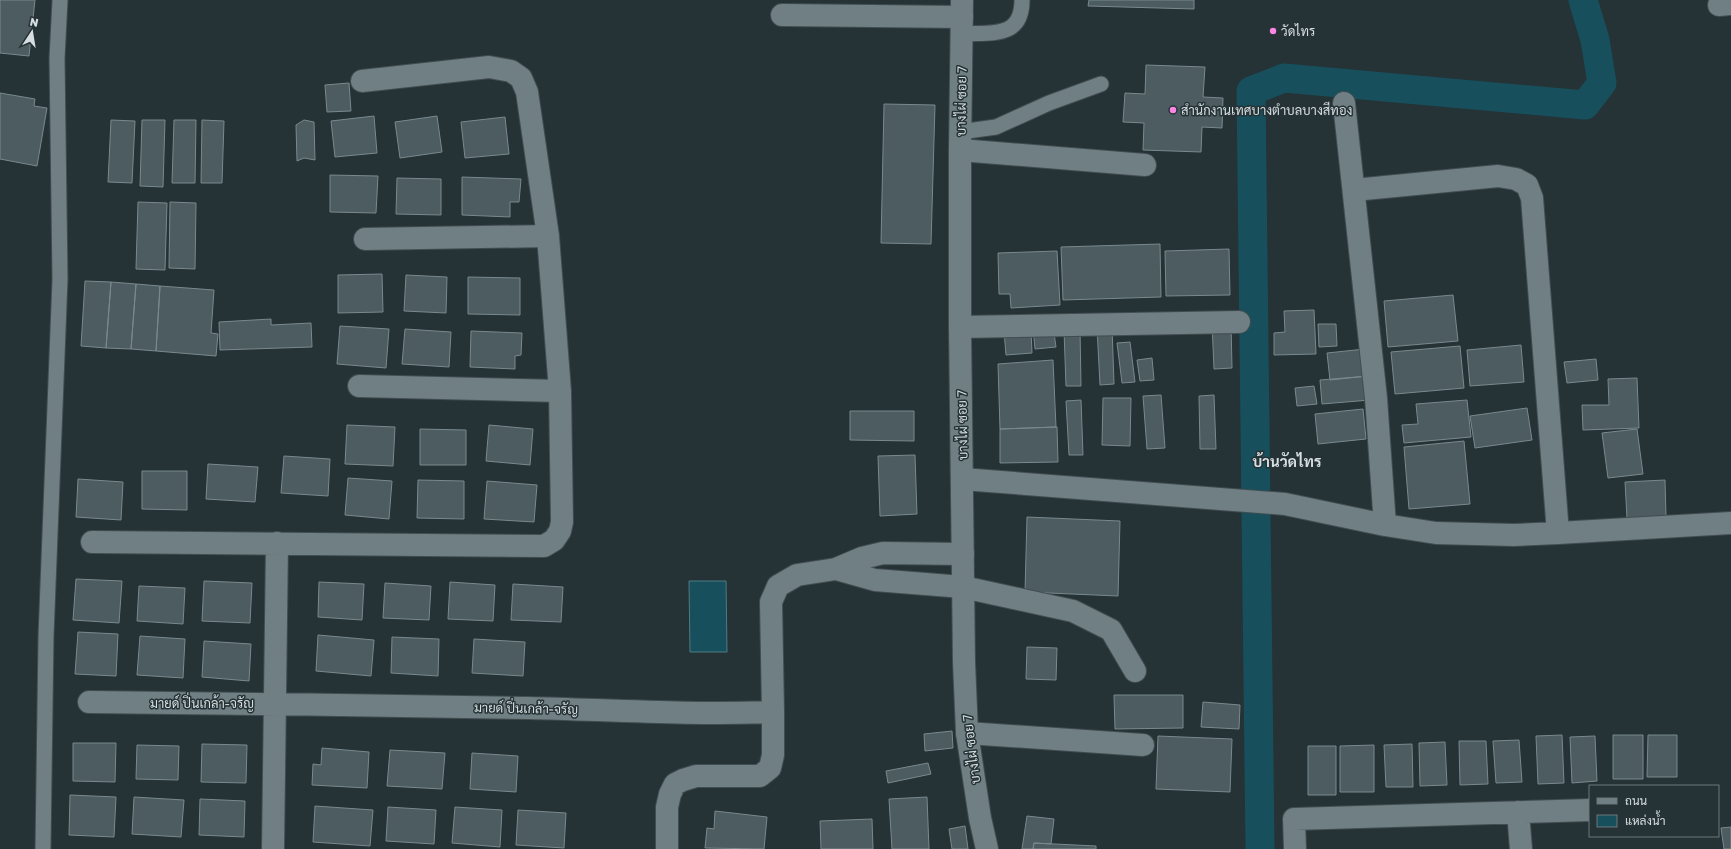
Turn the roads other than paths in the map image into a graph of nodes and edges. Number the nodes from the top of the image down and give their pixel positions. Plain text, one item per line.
1 (60, 0) edge
2 (1022, 0) edge
3 (782, 15) dead end
4 (962, 17) edge
5 (362, 81) dead end
6 (1100, 84) dead end
7 (1344, 103) dead end
8 (960, 141) junction
9 (1145, 165) dead end
10 (1354, 190) junction
11 (548, 236) junction
12 (365, 239) dead end
13 (1239, 322) dead end
14 (960, 327) junction
15 (359, 386) dead end
16 (560, 391) junction
17 (962, 479) junction
18 (1731, 522) edge
19 (1385, 525) junction
20 (1558, 533) junction
21 (92, 542) dead end
22 (277, 543) junction
23 (963, 554) junction
24 (836, 569) junction
25 (963, 588) junction
26 (1134, 671) dead end
27 (89, 702) dead end
28 (276, 704) junction
29 (773, 712) junction
30 (967, 733) junction
31 (1143, 745) dead end
32 (1589, 810) edge
33 (1518, 812) junction
34 (43, 849) edge
35 (273, 849) edge
36 (667, 849) edge
37 (987, 849) edge
38 (1295, 849) edge
39 (1520, 849) edge

1 - 34 lane
2 - 4 lane
3 - 4 street
4 - 8 street, บางไผ่ ซอย 7
5 - 11 street
6 - 8 lane
7 - 10 street
8 - 9 street
8 - 14 street, บางไผ่ ซอย 7
10 - 19 street
10 - 20 street
11 - 12 street
11 - 16 street
13 - 14 street
14 - 17 street, บางไผ่ ซอย 7
15 - 16 street
16 - 22 street
17 - 19 street
17 - 23 street, บางไผ่ ซอย 7
18 - 20 street
19 - 20 street
21 - 22 street
22 - 28 street
23 - 24 street
23 - 25 street, บางไผ่ ซอย 7
24 - 25 street
24 - 29 street
25 - 26 street
25 - 30 street, บางไผ่ ซอย 7
27 - 28 street, มายด์ ปิ่นเกล้า-จรัญ
28 - 29 street, มายด์ ปิ่นเกล้า-จรัญ
28 - 35 street
29 - 36 street
30 - 31 street
30 - 37 street, บางไผ่ ซอย 7
32 - 33 street
33 - 38 street
33 - 39 street

